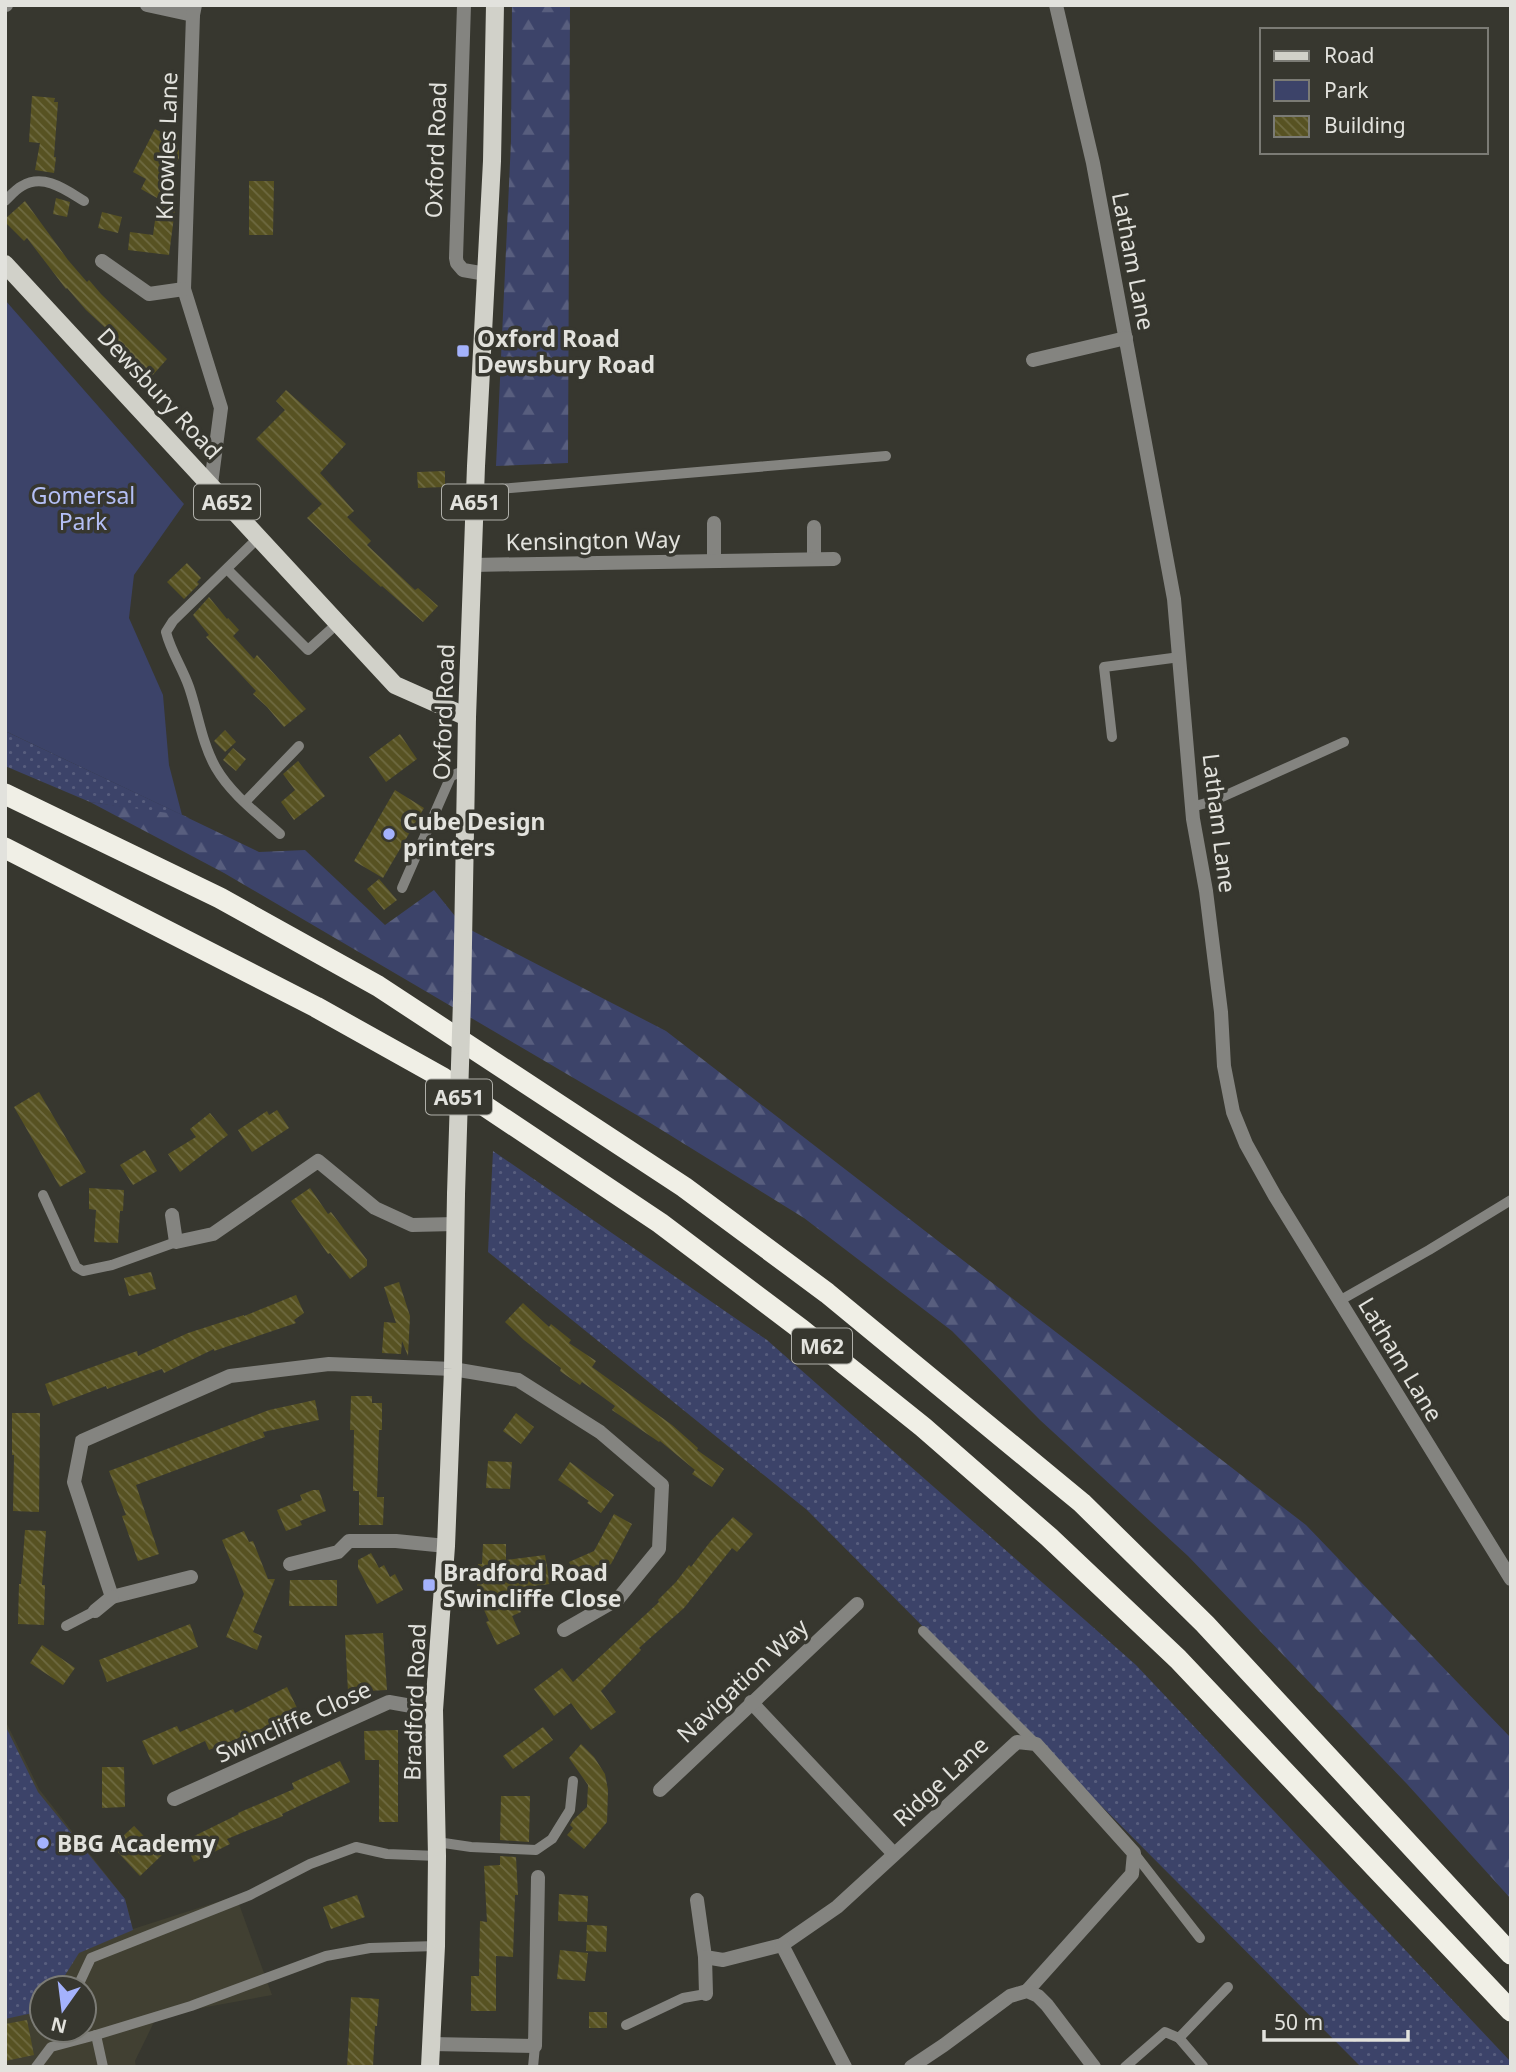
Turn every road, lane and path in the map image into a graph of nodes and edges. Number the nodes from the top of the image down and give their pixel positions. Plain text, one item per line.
1 (147, 5) edge
2 (464, 5) edge
3 (495, 5) edge
4 (1056, 5) edge
5 (194, 10) edge
6 (5, 201) edge
7 (83, 201) dead end
8 (102, 261) dead end
9 (5, 264) edge
10 (486, 274) junction
11 (184, 289) junction
12 (1126, 338) junction
13 (1033, 360) dead end
14 (886, 456) dead end
15 (211, 484) junction
16 (475, 491) junction
17 (714, 523) dead end
18 (814, 527) dead end
19 (259, 537) junction
20 (814, 558) junction
21 (834, 559) dead end
22 (714, 560) junction
23 (472, 565) junction
24 (227, 569) junction
25 (338, 623) junction
26 (1180, 657) junction
27 (467, 717) junction
28 (1112, 737) dead end
29 (1344, 742) dead end
30 (299, 746) dead end
31 (466, 770) junction
32 (5, 794) edge
33 (245, 802) junction
34 (1192, 807) junction
35 (280, 834) dead end
36 (5, 848) edge
37 (402, 888) dead end
38 (456, 1194) joint
39 (43, 1195) dead end
40 (1511, 1200) edge
41 (172, 1215) dead end
42 (455, 1224) junction
43 (176, 1242) junction
44 (1339, 1301) junction
45 (453, 1369) junction
46 (446, 1546) junction
47 (290, 1564) dead end
48 (191, 1577) dead end
49 (1511, 1579) edge
50 (112, 1597) junction
51 (857, 1604) dead end
52 (95, 1611) joint
53 (66, 1626) dead end
54 (565, 1630) dead end
55 (923, 1631) dead end
56 (751, 1702) junction
57 (434, 1710) junction
58 (1036, 1744) junction
59 (573, 1781) dead end
60 (660, 1790) dead end
61 (174, 1799) dead end
62 (437, 1849) junction
63 (1134, 1853) junction
64 (894, 1854) junction
65 (538, 1877) dead end
66 (697, 1900) dead end
67 (1200, 1938) dead end
68 (782, 1945) junction
69 (436, 1947) junction
70 (1511, 1954) edge
71 (705, 1957) junction
72 (84, 1974) edge
73 (1228, 1987) dead end
74 (1027, 1991) junction
75 (706, 1994) joint
76 (1511, 2011) edge
77 (626, 2025) dead end
78 (98, 2034) edge
79 (1180, 2038) junction
80 (58, 2044) edge
81 (98, 2044) edge
82 (431, 2044) junction
83 (535, 2046) junction
84 (1203, 2066) edge
85 (36, 2067) edge
86 (103, 2067) edge
87 (430, 2067) edge
88 (533, 2067) edge
89 (845, 2067) edge
90 (911, 2067) edge
91 (1094, 2067) edge
92 (1125, 2067) edge

1 - 5 street
2 - 10 street, Oxford Road
3 - 10 main road, Oxford Road / A651
4 - 12 street, Latham Lane
5 - 11 street, Knowles Lane
6 - 7 lane
8 - 11 street
9 - 15 main road, Dewsbury Road / A652
10 - 16 main road, Oxford Road / A651
11 - 15 street, Knowles Lane
12 - 13 street
12 - 26 street, Latham Lane
14 - 16 lane
15 - 19 main road, Dewsbury Road / A652
16 - 23 main road, Oxford Road / A651
17 - 22 street, Kensington Way
18 - 20 street
19 - 24 lane
19 - 25 main road, Dewsbury Road / A652
20 - 21 street, Kensington Way
20 - 22 street, Kensington Way
22 - 23 street, Kensington Way
23 - 27 main road, Oxford Road / A651
24 - 25 lane
24 - 33 lane
25 - 27 main road, Dewsbury Road / A652
26 - 28 lane
26 - 34 street, Latham Lane
27 - 31 main road, Oxford Road / A651
29 - 34 lane
30 - 33 lane
31 - 37 lane
31 - 38 main road, Oxford Road / A651, bridge
32 - 70 highway, M62
33 - 35 lane
34 - 44 street, Latham Lane
36 - 76 highway, M62
38 - 42 main road, Bradford Road / A651
39 - 43 lane
40 - 44 lane
41 - 43 street
42 - 43 street
42 - 45 main road, Bradford Road / A651
44 - 49 street, Latham Lane
45 - 46 main road, Bradford Road / A651
45 - 50 street
45 - 54 street
46 - 47 street
46 - 57 main road, Bradford Road / A651
48 - 50 street
50 - 52 street
51 - 56 street, Navigation Way
52 - 53 lane
55 - 58 lane
56 - 60 street, Navigation Way
56 - 64 street
57 - 61 street, Swincliffe Close
57 - 62 main road, Bradford Road / A651
58 - 63 street
58 - 64 street, Ridge Lane
59 - 62 lane
62 - 69 main road, Bradford Road / A651
62 - 72 lane
63 - 67 lane
63 - 74 street
64 - 68 street, Ridge Lane
65 - 83 street
66 - 71 street
68 - 71 street
68 - 89 street
69 - 78 lane
69 - 82 main road, Bradford Road / A651
71 - 75 street
73 - 79 lane
74 - 90 street
74 - 91 street
75 - 77 lane
79 - 84 lane
79 - 92 lane
80 - 85 lane
81 - 86 lane
82 - 83 street
82 - 87 main road, Bradford Road / A651
83 - 88 lane

